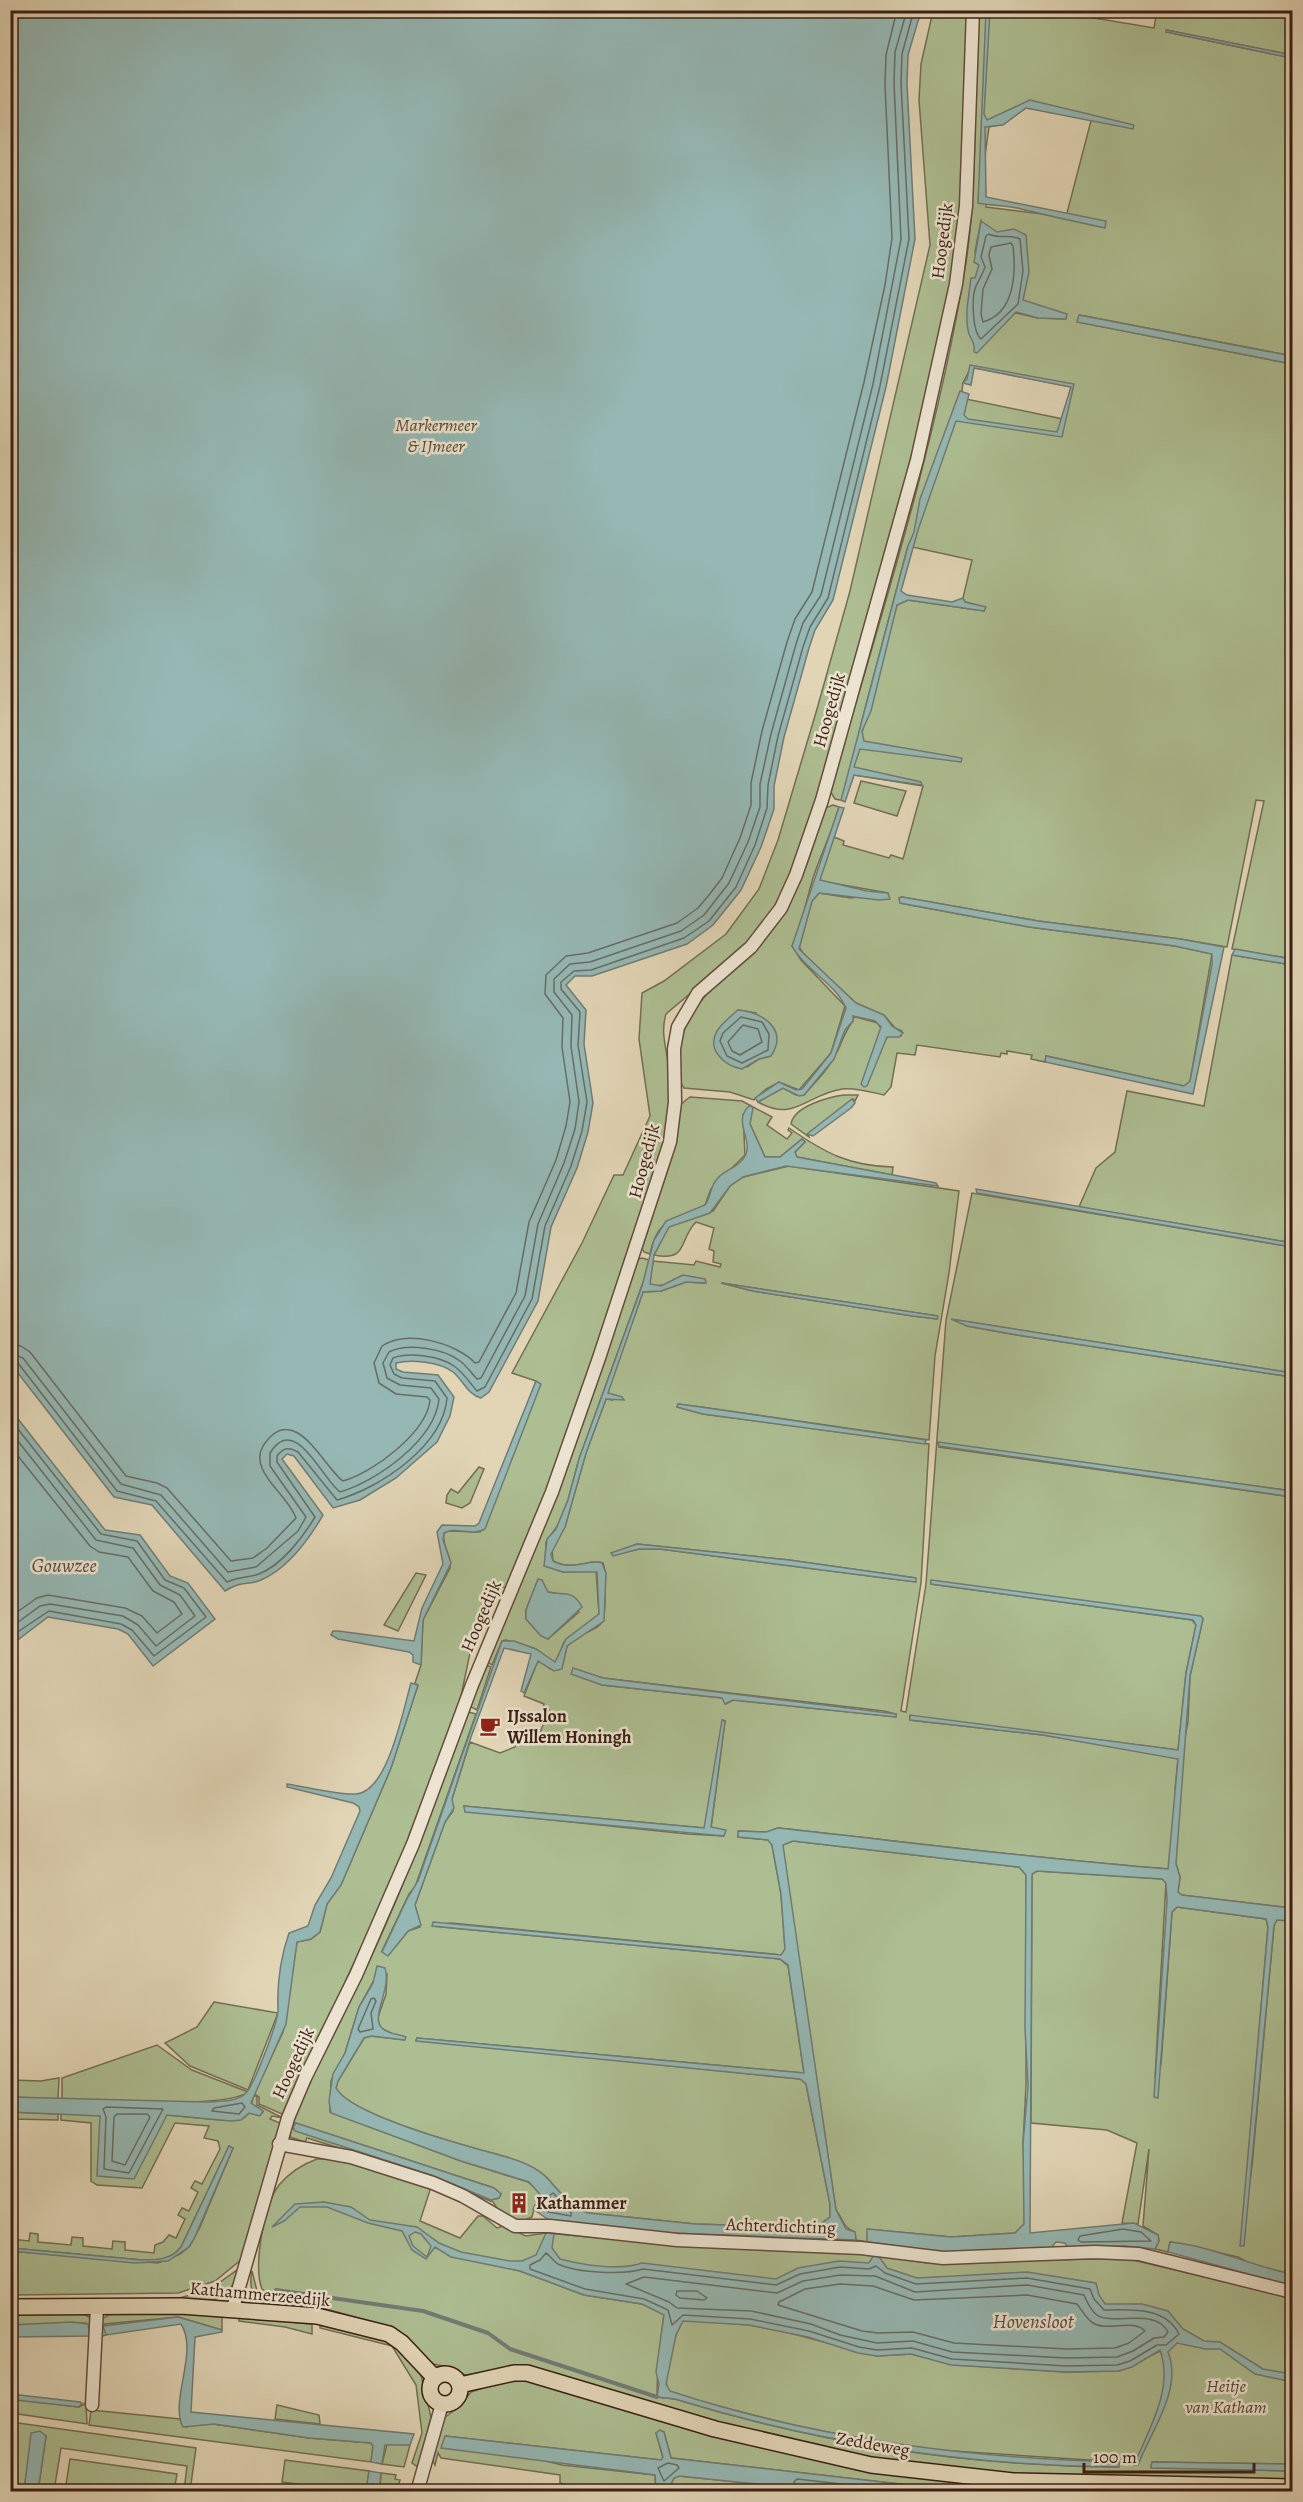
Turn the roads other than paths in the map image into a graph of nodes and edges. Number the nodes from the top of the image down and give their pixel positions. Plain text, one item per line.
1 (973, 10) edge
2 (279, 2144) junction
3 (1293, 2292) edge
4 (10, 2307) edge
5 (97, 2307) junction
6 (233, 2308) junction
7 (435, 2378) junction
8 (460, 2385) junction
9 (442, 2404) junction
10 (92, 2405) dead end
11 (1293, 2487) edge
12 (417, 2492) edge

1 - 2 street, Hoogedijk
2 - 3 street, Achterdichting
2 - 6 street, Hoogedijk
4 - 5 main road, Kathammerzeedijk
5 - 6 main road, Kathammerzeedijk
5 - 10 street
6 - 7 main road, Kathammerzeedijk
7 - 8 main road
7 - 9 main road
8 - 9 main road
8 - 11 main road, Zeddeweg
9 - 12 street

